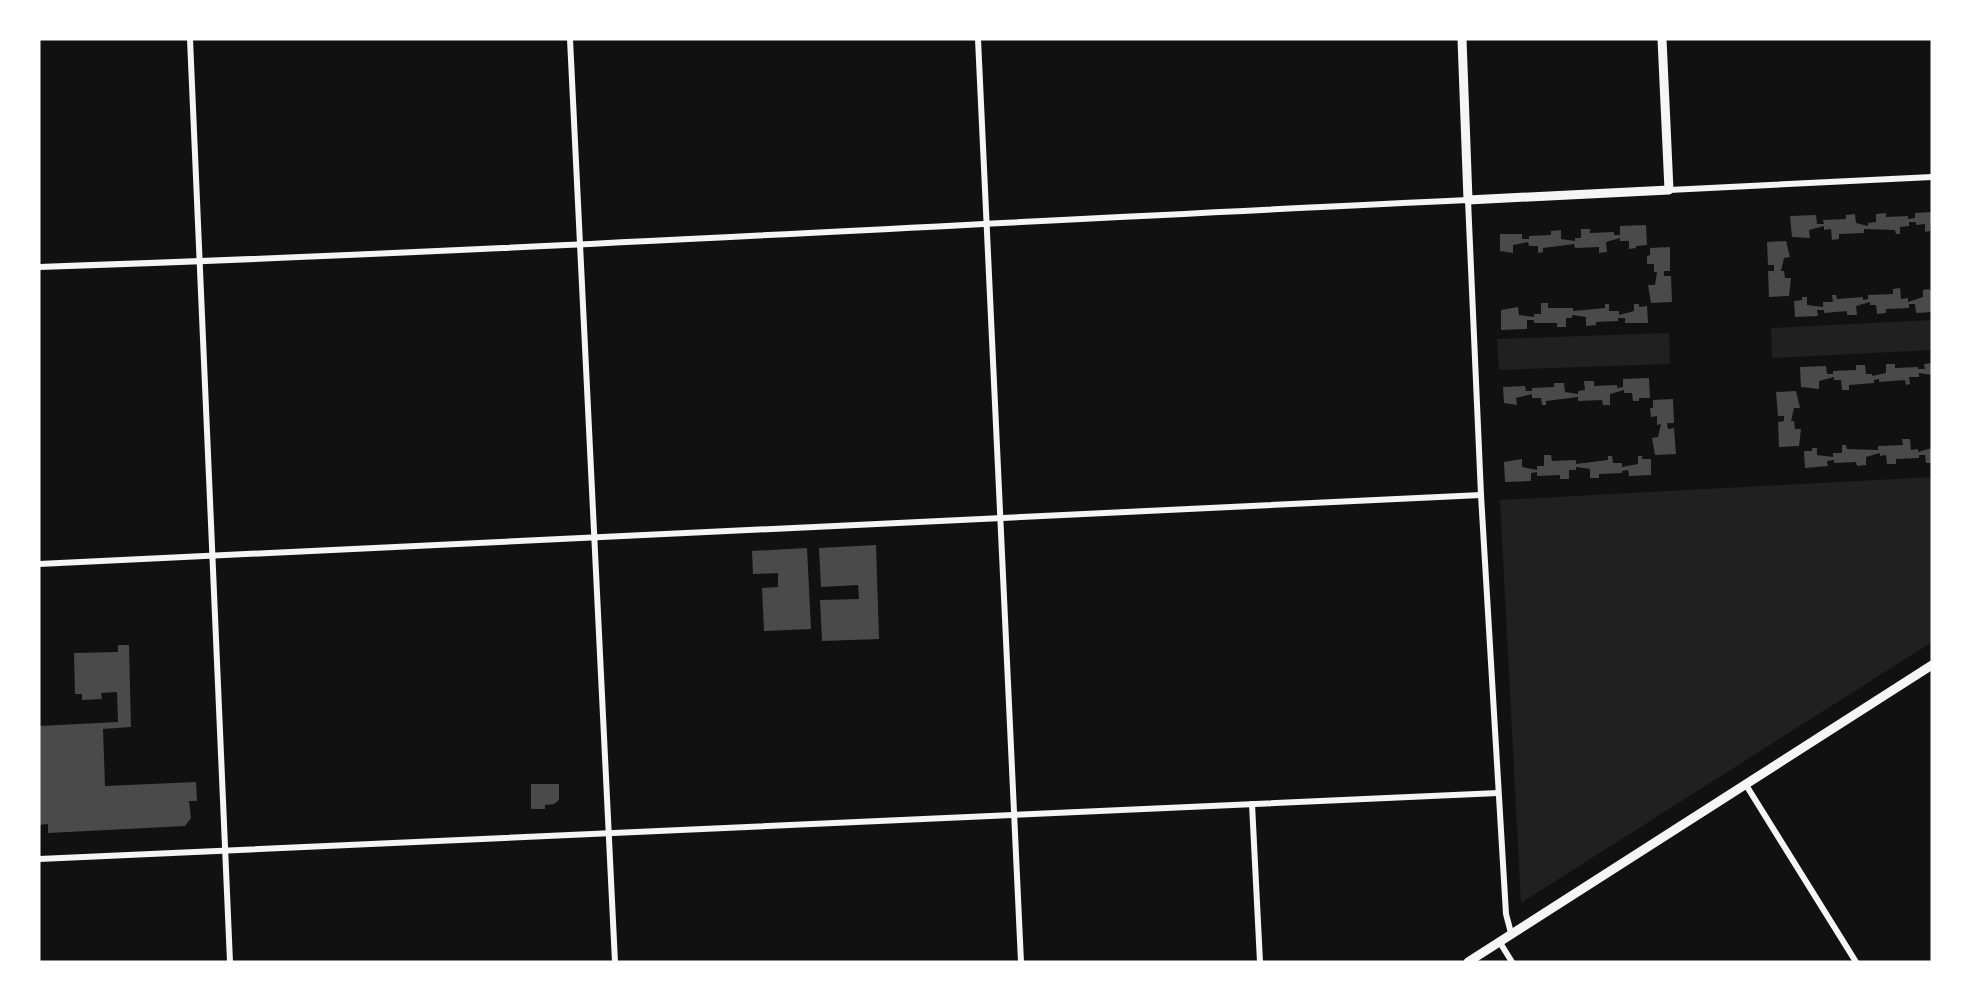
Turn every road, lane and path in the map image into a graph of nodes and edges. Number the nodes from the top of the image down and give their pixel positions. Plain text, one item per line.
1 (190, 39) edge
2 (570, 39) edge
3 (978, 39) edge
4 (1462, 39) edge
5 (1662, 39) edge
6 (1932, 177) edge
7 (1669, 190) junction
8 (1468, 200) junction
9 (986, 222) junction
10 (581, 245) junction
11 (200, 262) junction
12 (39, 267) edge
13 (1481, 495) junction
14 (1000, 518) junction
15 (596, 537) junction
16 (212, 555) junction
17 (39, 564) edge
18 (1932, 665) edge
19 (1746, 785) junction
20 (1498, 792) junction
21 (1252, 804) junction
22 (1014, 815) junction
23 (609, 833) junction
24 (225, 851) junction
25 (39, 860) edge
26 (1511, 933) junction
27 (1499, 941) junction
28 (230, 962) edge
29 (615, 962) edge
30 (1021, 962) edge
31 (1260, 962) edge
32 (1468, 962) edge
33 (1512, 962) edge
34 (1856, 962) edge

1 - 11 street
2 - 10 street
3 - 9 street
4 - 8 street
5 - 7 street
6 - 7 street
7 - 8 street
8 - 9 street
8 - 13 street
9 - 10 street
9 - 14 street
10 - 11 street
10 - 15 street
11 - 12 street
11 - 16 street
13 - 14 street
13 - 20 street
14 - 15 street
14 - 22 street
15 - 16 street
15 - 23 street
16 - 17 street
16 - 24 street
18 - 19 street
19 - 26 street
19 - 34 street
20 - 21 street
20 - 26 street
21 - 22 street
21 - 31 street
22 - 23 street
22 - 30 street
23 - 24 street
23 - 29 street
24 - 25 street
24 - 28 street
26 - 27 street
27 - 32 street
27 - 33 street

